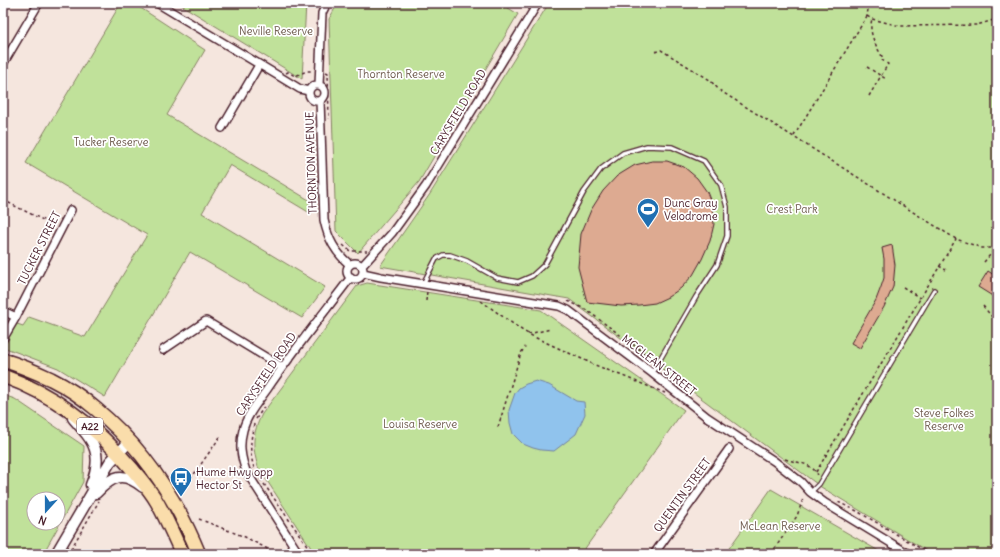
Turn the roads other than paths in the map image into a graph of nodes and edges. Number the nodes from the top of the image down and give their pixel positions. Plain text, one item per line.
1 (39, 3) edge
2 (156, 3) edge
3 (327, 3) edge
4 (538, 3) edge
5 (3, 64) edge
6 (259, 65) junction
7 (319, 85) junction
8 (309, 91) junction
9 (320, 100) junction
10 (222, 128) dead end
11 (71, 210) dead end
12 (350, 265) junction
13 (363, 269) junction
14 (350, 277) junction
15 (423, 284) junction
16 (934, 290) dead end
17 (3, 311) edge
18 (16, 317) junction
19 (3, 339) edge
20 (163, 350) dead end
21 (3, 360) edge
22 (282, 366) junction
23 (652, 373) junction
24 (3, 376) edge
25 (59, 404) junction
26 (130, 441) junction
27 (729, 449) dead end
28 (118, 453) junction
29 (810, 492) junction
30 (156, 501) junction
31 (85, 504) junction
32 (192, 536) junction
33 (56, 554) edge
34 (182, 554) edge
35 (200, 554) edge
36 (204, 554) edge
37 (299, 554) edge
38 (654, 554) edge
39 (908, 554) edge

1 - 5 street
2 - 6 street
3 - 7 street, THORNTON AVENUE
4 - 13 street, CARYSFIELD ROAD
6 - 8 street
6 - 10 street
7 - 8 street
7 - 9 street, THORNTON AVENUE
8 - 9 street, THORNTON AVENUE
9 - 12 street, THORNTON AVENUE
11 - 18 street, TUCKER STREET
12 - 13 street
12 - 14 street
13 - 14 street
13 - 15 street, MCCLEAN STREET
14 - 22 street, CARYSFIELD ROAD
15 - 23 street, MCCLEAN STREET
15 - 23 lane
16 - 29 lane
17 - 18 street
18 - 19 street, TUCKER STREET
20 - 22 street
21 - 26 highway, A22
22 - 37 street, CARYSFIELD ROAD
23 - 29 street, MCCLEAN STREET
24 - 25 highway, A22
25 - 28 highway, A22
25 - 31 main road
26 - 28 main road
26 - 32 highway, A22
27 - 38 street, QUENTIN STREET
28 - 30 highway, A22
28 - 31 main road
29 - 39 street, MCCLEAN STREET
30 - 31 main road
30 - 34 highway, A22
31 - 33 main road
32 - 35 highway, A22
32 - 36 highway

